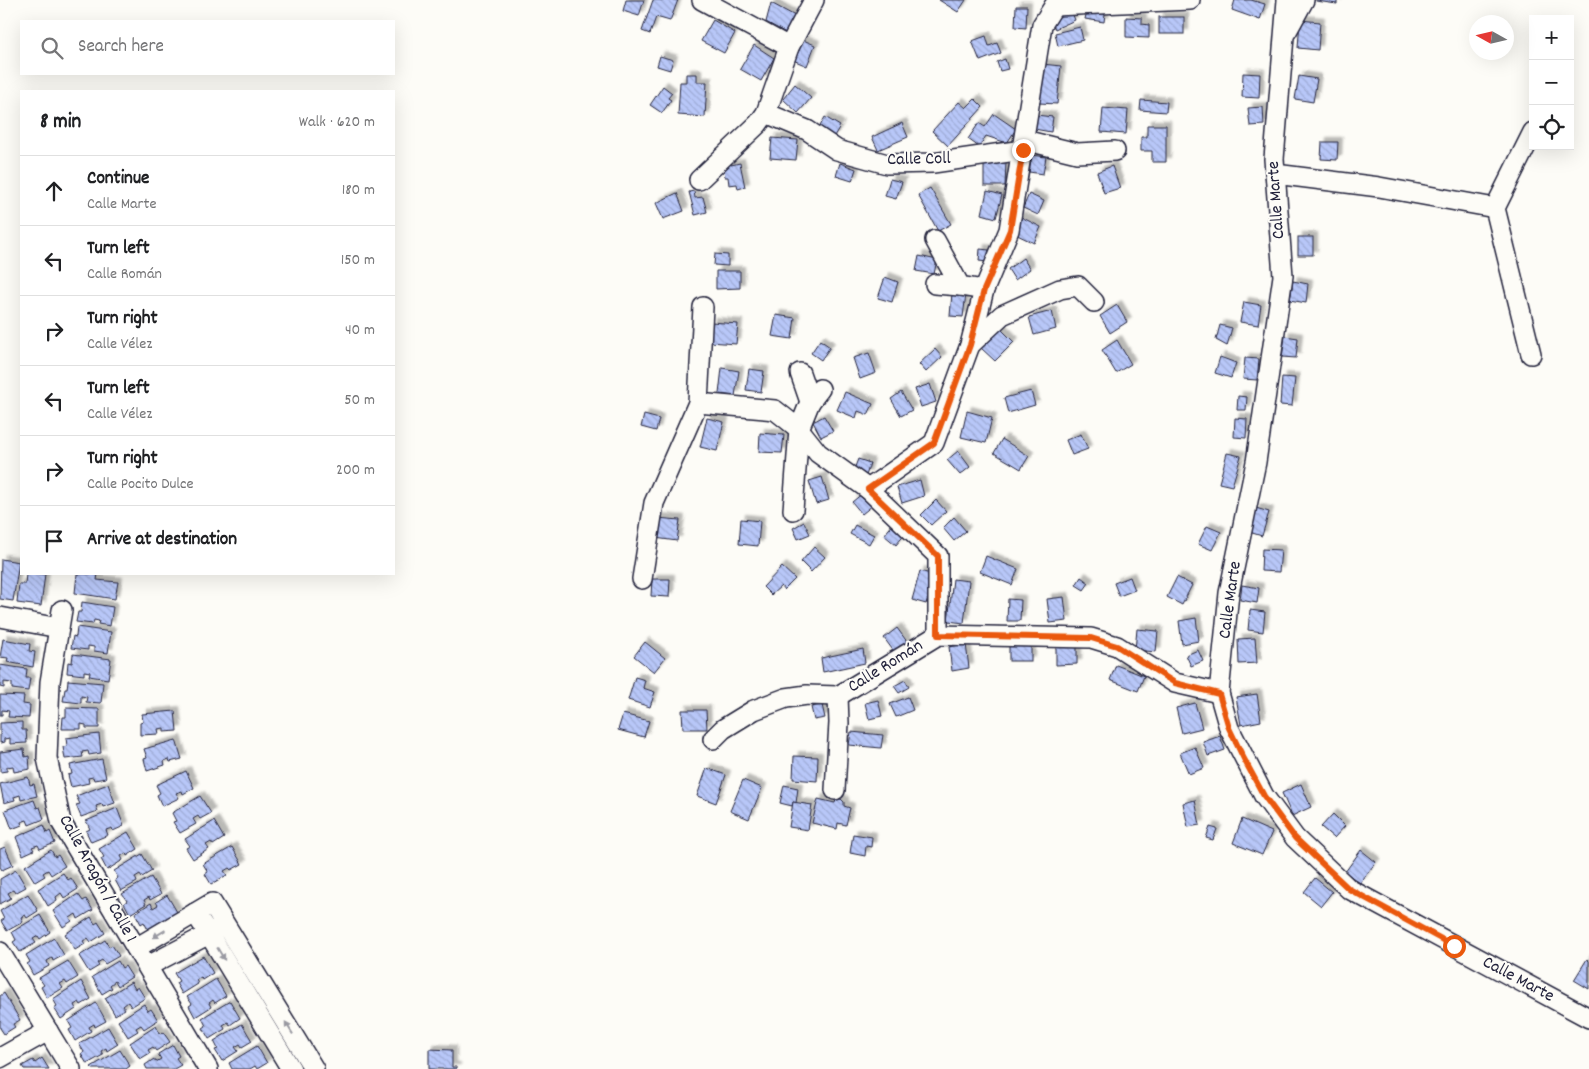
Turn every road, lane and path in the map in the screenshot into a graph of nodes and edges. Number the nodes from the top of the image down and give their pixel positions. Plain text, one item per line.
1 (702, 0) edge
2 (814, 0) edge
3 (1190, 0) edge
4 (1286, 0) edge
5 (1304, 0) edge
6 (1051, 3) edge
7 (1284, 37) junction
8 (789, 47) junction
9 (766, 113) junction
10 (1529, 140) edge
11 (1023, 145) junction
12 (1115, 151) dead end
13 (1275, 174) junction
14 (699, 180) dead end
15 (1495, 208) junction
16 (935, 240) dead end
17 (935, 284) dead end
18 (960, 286) junction
19 (984, 290) junction
20 (1094, 302) dead end
21 (703, 307) dead end
22 (970, 345) junction
23 (1531, 354) dead end
24 (800, 373) dead end
25 (698, 402) junction
26 (799, 429) junction
27 (868, 489) junction
28 (793, 510) dead end
29 (642, 579) dead end
30 (0, 617) edge
31 (938, 635) junction
32 (1219, 694) junction
33 (838, 696) junction
34 (713, 739) dead end
35 (835, 790) dead end
36 (195, 913) junction
37 (217, 929) junction
38 (136, 948) junction
39 (0, 952) edge
40 (148, 966) junction
41 (1589, 1018) edge
42 (48, 1031) junction
43 (0, 1058) edge
44 (70, 1069) edge
45 (208, 1069) edge
46 (291, 1069) edge
47 (314, 1069) edge

1 - 8 street
2 - 8 street
3 - 6 street
4 - 7 street, Calle Marte
5 - 7 street
6 - 11 street
7 - 13 street, Calle Marte
8 - 9 street
9 - 11 street, Calle Coll
9 - 14 street
10 - 15 street
11 - 12 street
11 - 19 street
13 - 15 street
13 - 32 street, Calle Marte
15 - 23 street
16 - 18 street
17 - 18 street
18 - 19 street
19 - 22 street
20 - 22 street
21 - 25 street
22 - 27 street
24 - 26 street
25 - 26 street
25 - 29 street
26 - 27 street
26 - 28 street
27 - 31 street
30 - 38 street, Calle Aragón / Calle 1
31 - 32 street, Calle Román
31 - 33 street, Calle Román
32 - 41 street, Calle Marte
33 - 34 street
33 - 35 street
36 - 37 street
36 - 37 street
36 -> 38 street
37 - 40 street
37 -> 46 street
47 -> 37 street
38 - 40 street, Calle Aragón / Calle 1
39 - 42 street
40 - 45 street, Calle Aragón / Calle 1
42 - 43 street
42 - 44 street

